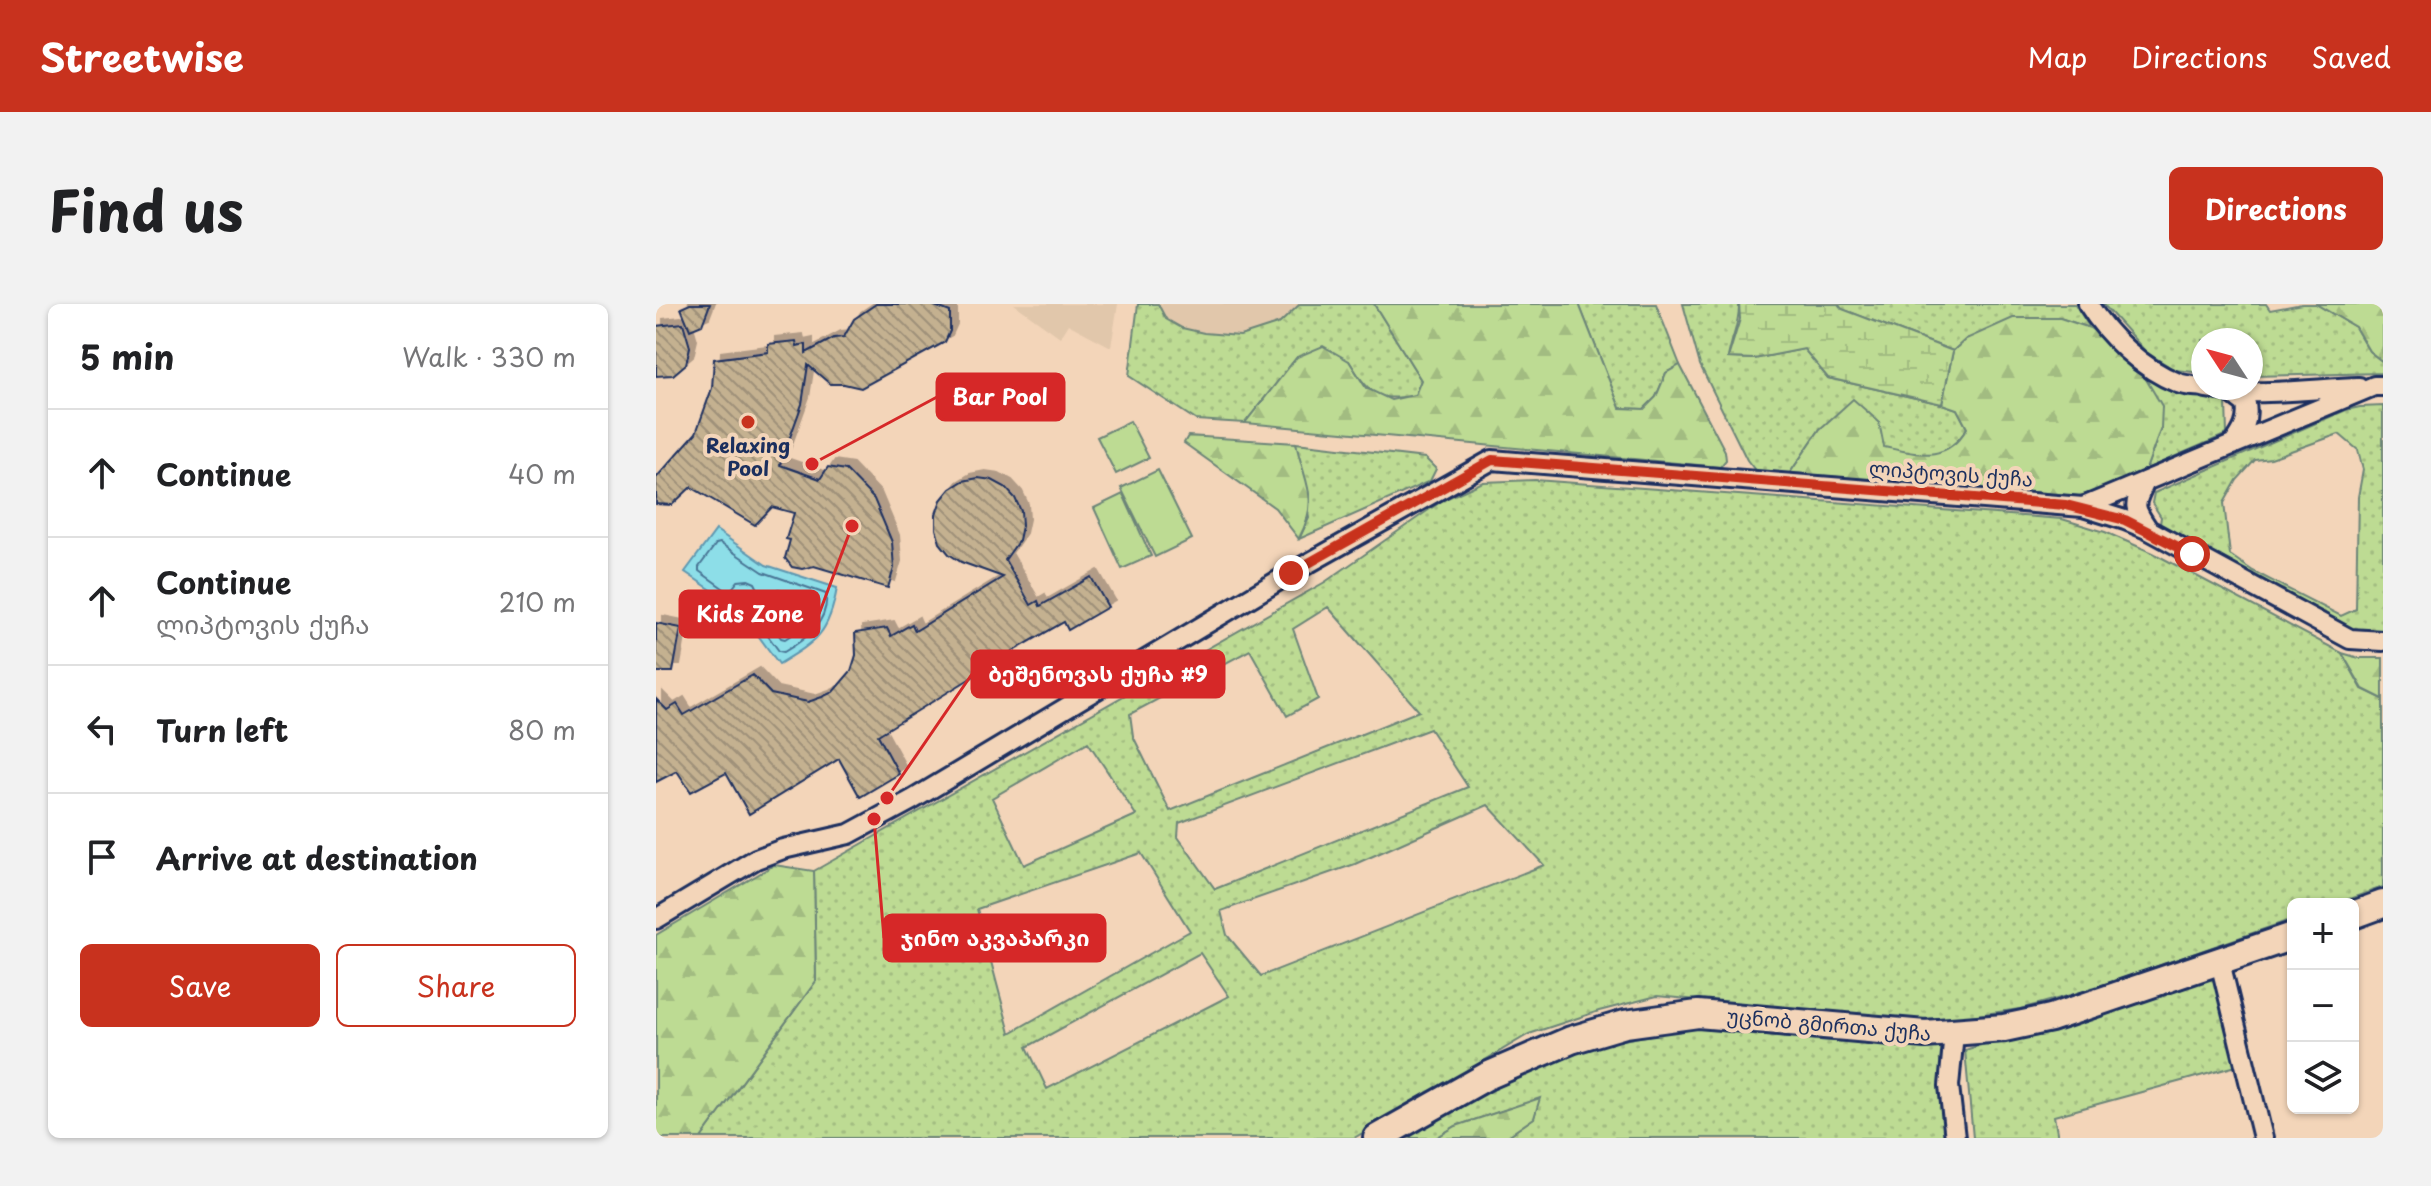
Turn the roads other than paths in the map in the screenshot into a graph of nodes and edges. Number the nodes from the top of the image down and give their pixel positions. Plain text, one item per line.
1 (2088, 304) edge
2 (2191, 385) edge
3 (2378, 386) edge
4 (2263, 391) edge
5 (2241, 400) edge
6 (2233, 445) junction
7 (2145, 482) junction
8 (2083, 507) junction
9 (2149, 530) junction
10 (2383, 641) edge
11 (2383, 904) edge
12 (2359, 913) edge
13 (656, 919) edge
14 (2287, 938) edge
15 (2220, 962) junction
16 (1954, 1033) junction
17 (1377, 1138) edge
18 (1955, 1138) edge
19 (2263, 1138) edge

1 - 2 street
3 - 4 street
3 - 6 street, ლიპტოვის ქუჩა
5 - 6 street
6 - 7 street, ლიპტოვის ქუჩა
7 - 8 street, ლიპტოვის ქუჩა
7 - 9 street
8 - 9 street
8 - 13 street, ლიპტოვის ქუჩა
9 - 10 street
11 - 12 main road
14 - 15 main road, უცნობ გმირთა ქუჩა
15 - 16 main road, უცნობ გმირთა ქუჩა
15 - 19 street
16 - 17 main road, უცნობ გმირთა ქუჩა
16 - 18 street

